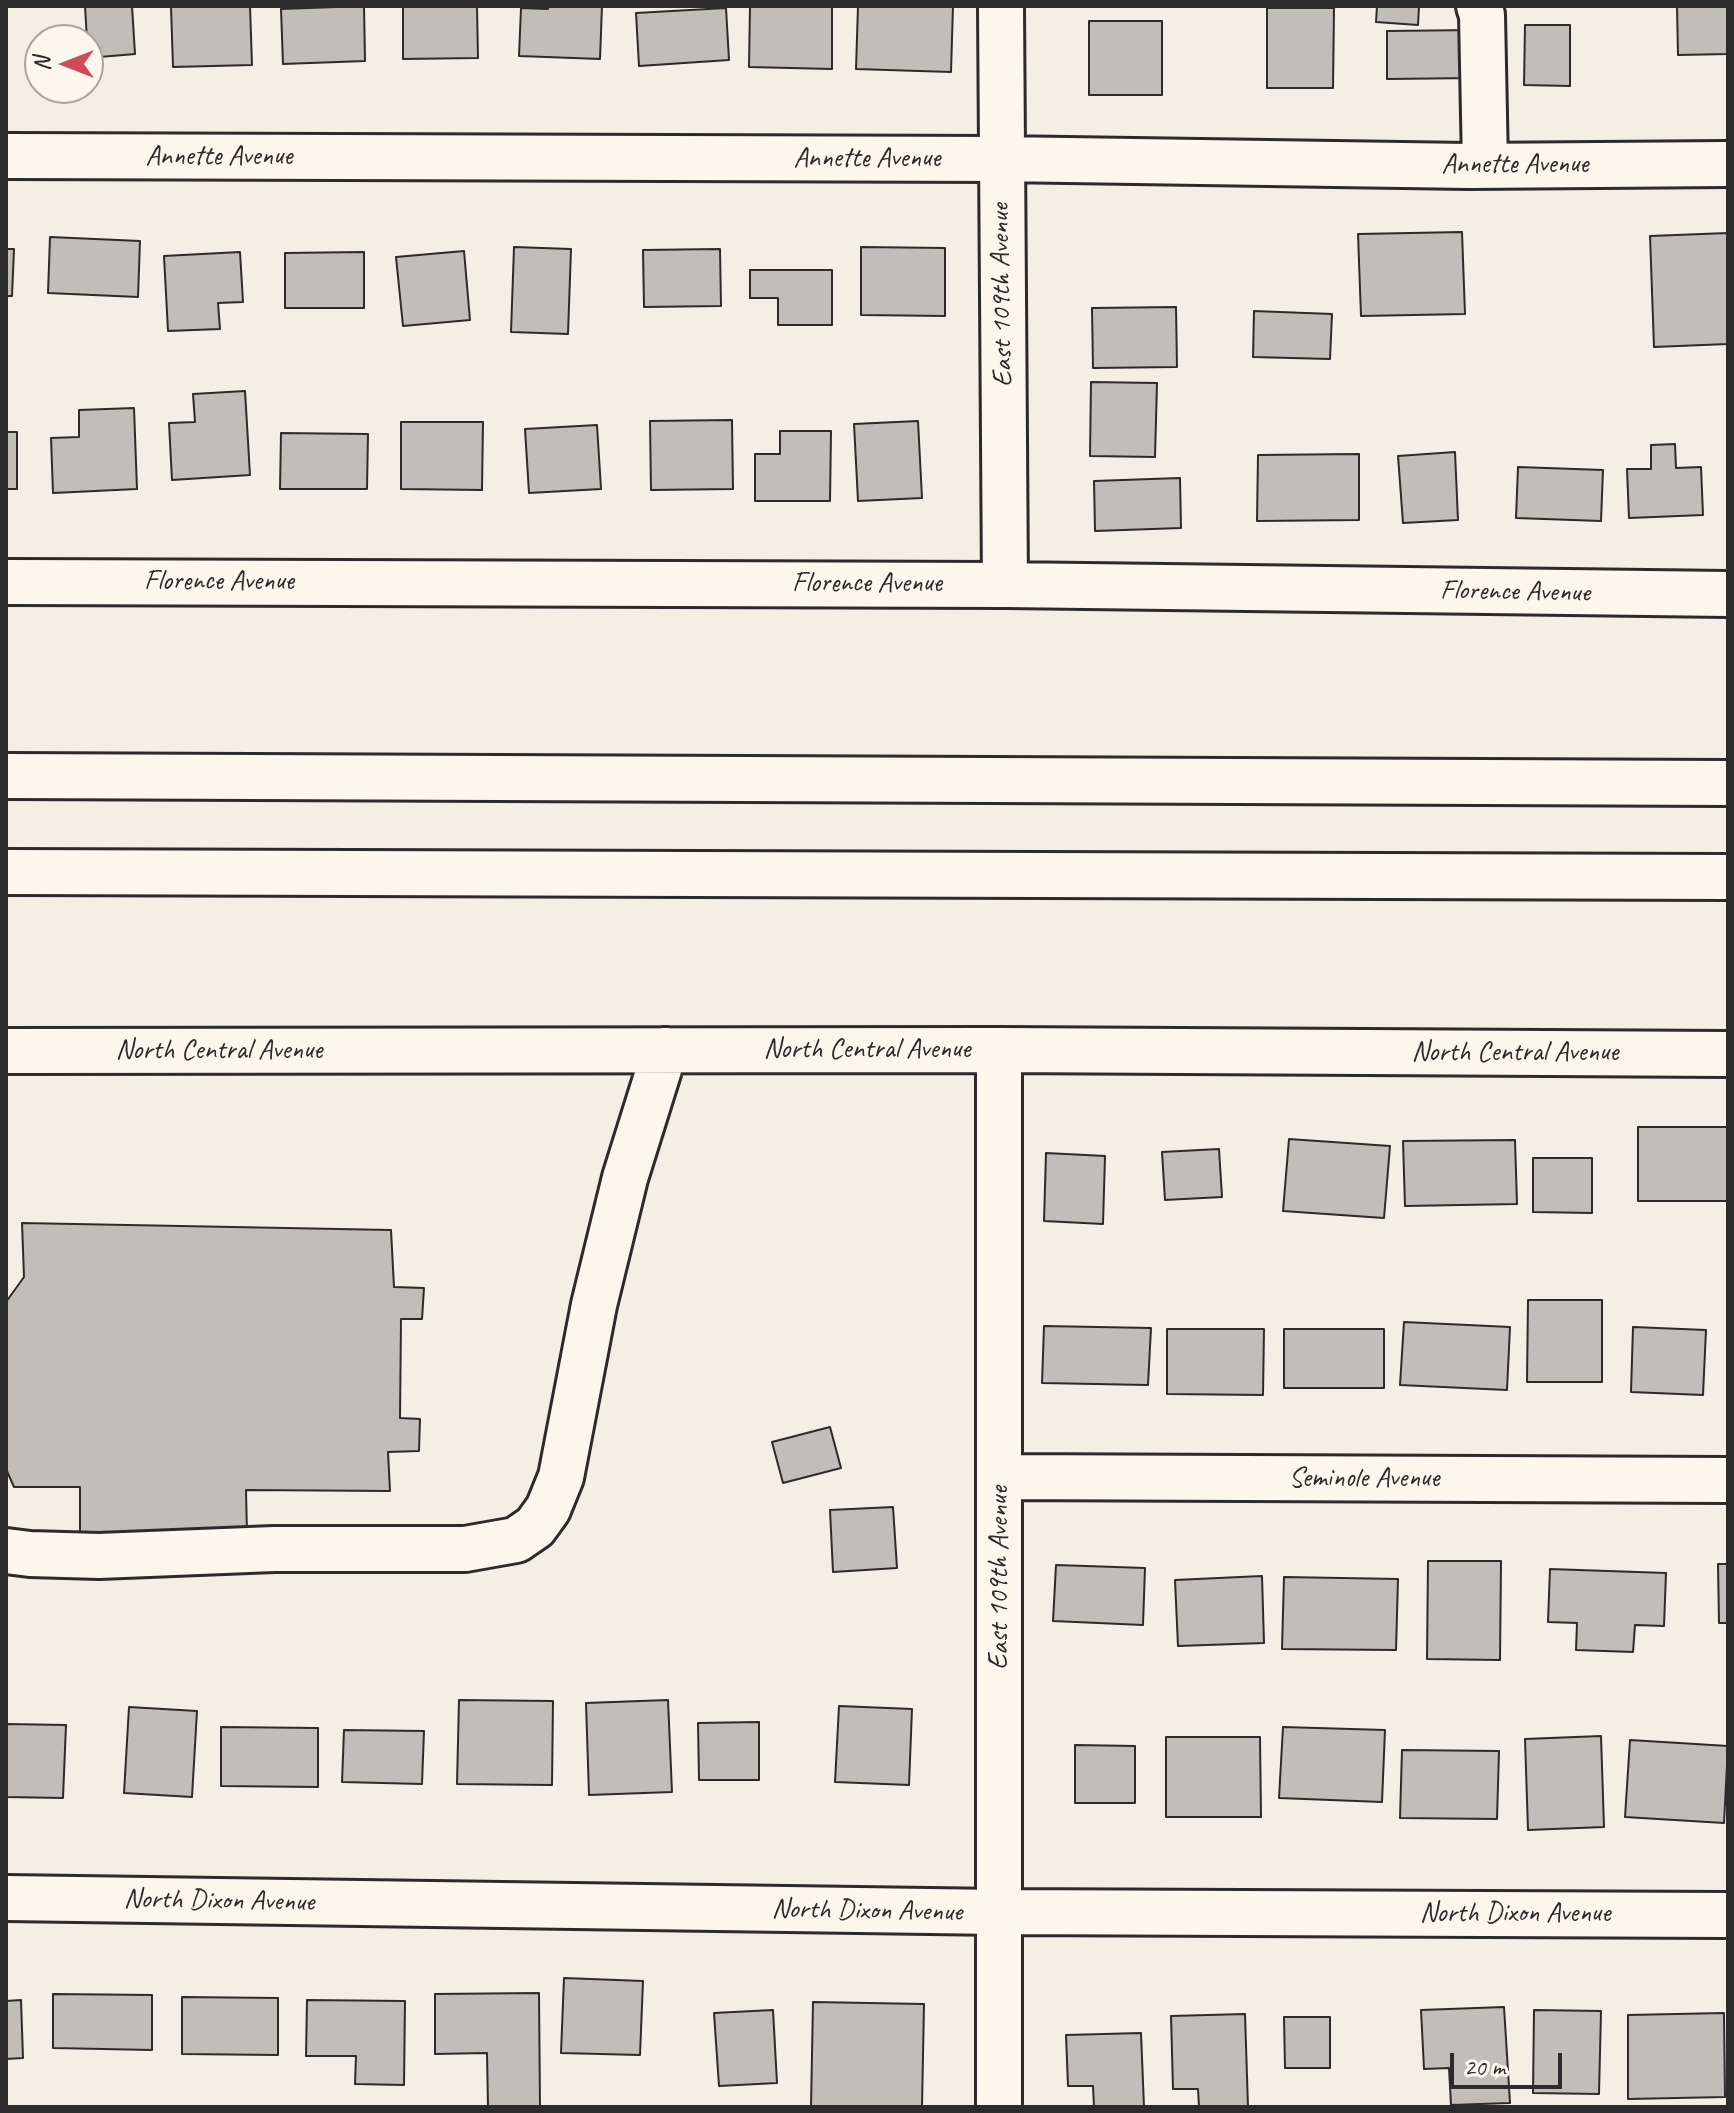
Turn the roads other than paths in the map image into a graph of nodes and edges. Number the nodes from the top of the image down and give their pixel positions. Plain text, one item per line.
1 (1001, 6) edge
2 (1479, 6) edge
3 (6, 156) edge
4 (1000, 159) junction
5 (1728, 164) edge
6 (1485, 165) junction
7 (6, 582) edge
8 (1005, 585) junction
9 (1728, 594) edge
10 (6, 776) edge
11 (1728, 783) edge
12 (6, 872) edge
13 (1728, 877) edge
14 (665, 1050) junction
15 (999, 1050) junction
16 (6, 1051) edge
17 (1728, 1054) edge
18 (1000, 1477) junction
19 (1728, 1480) edge
20 (6, 1551) edge
21 (6, 1898) edge
22 (1000, 1912) junction
23 (1728, 1915) edge
24 (999, 2107) edge

1 - 4 main road, East 109th Avenue
2 - 6 main road
3 - 4 main road, Annette Avenue
4 - 6 main road, Annette Avenue
4 - 8 main road, East 109th Avenue
5 - 6 main road, Annette Avenue
7 - 8 main road, Florence Avenue
8 - 9 main road, Florence Avenue
10 - 11 main road
12 - 13 main road
14 - 15 main road, North Central Avenue
14 - 16 main road, North Central Avenue
14 - 20 main road
15 - 17 main road, North Central Avenue
15 - 18 main road, East 109th Avenue
18 - 19 main road, Seminole Avenue
18 - 22 main road, East 109th Avenue
21 - 22 main road, North Dixon Avenue
22 - 23 main road, North Dixon Avenue
22 - 24 main road, East 109th Avenue

